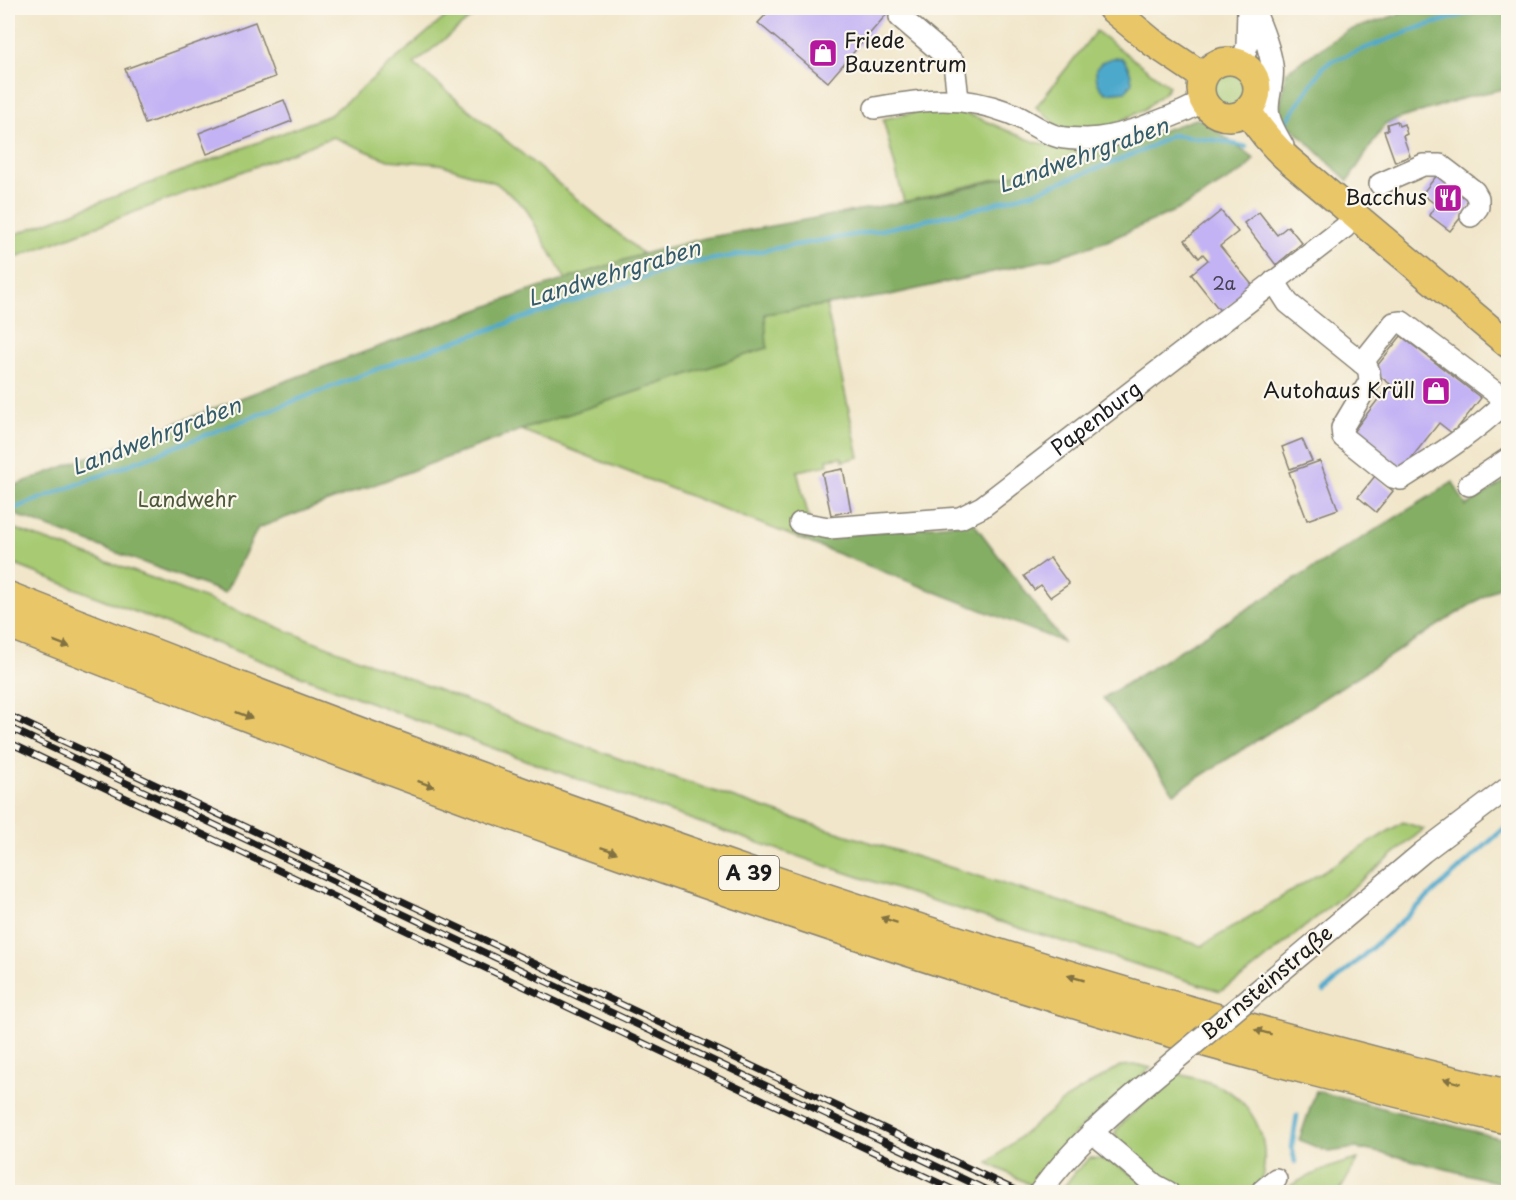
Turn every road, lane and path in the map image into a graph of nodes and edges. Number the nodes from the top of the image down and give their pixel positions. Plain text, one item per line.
1 (1111, 8) edge
2 (1248, 8) edge
3 (1253, 8) edge
4 (900, 17) dead end
5 (1242, 63) junction
6 (1204, 89) junction
7 (958, 99) junction
8 (875, 108) dead end
9 (1248, 111) junction
10 (1289, 160) junction
11 (1380, 184) dead end
12 (1356, 216) junction
13 (1471, 216) dead end
14 (1274, 281) junction
15 (1509, 344) edge
16 (1362, 363) junction
17 (1508, 401) edge
18 (1509, 459) edge
19 (1469, 485) dead end
20 (800, 523) dead end
21 (8, 597) edge
22 (8, 623) edge
23 (1509, 788) edge
24 (1509, 1095) edge
25 (1509, 1119) edge
26 (1092, 1132) junction
27 (1042, 1191) edge
28 (1168, 1192) edge

1 - 6 main road
2 - 5 street
3 - 10 street
4 - 7 street
5 - 6 main road
5 - 9 main road
6 - 7 street
6 - 9 main road
7 - 8 street
9 - 10 main road
10 - 12 main road
11 - 13 street
12 - 14 street, Papenburg
12 - 15 main road
14 - 16 street
14 - 20 street, Papenburg
16 - 17 street
16 - 17 street
18 - 19 street
24 -> 21 highway, A 39
22 -> 25 highway, A 39
23 - 26 street, Bernsteinstraße, bridge
26 - 27 street, Bernsteinstraße
26 - 28 street

